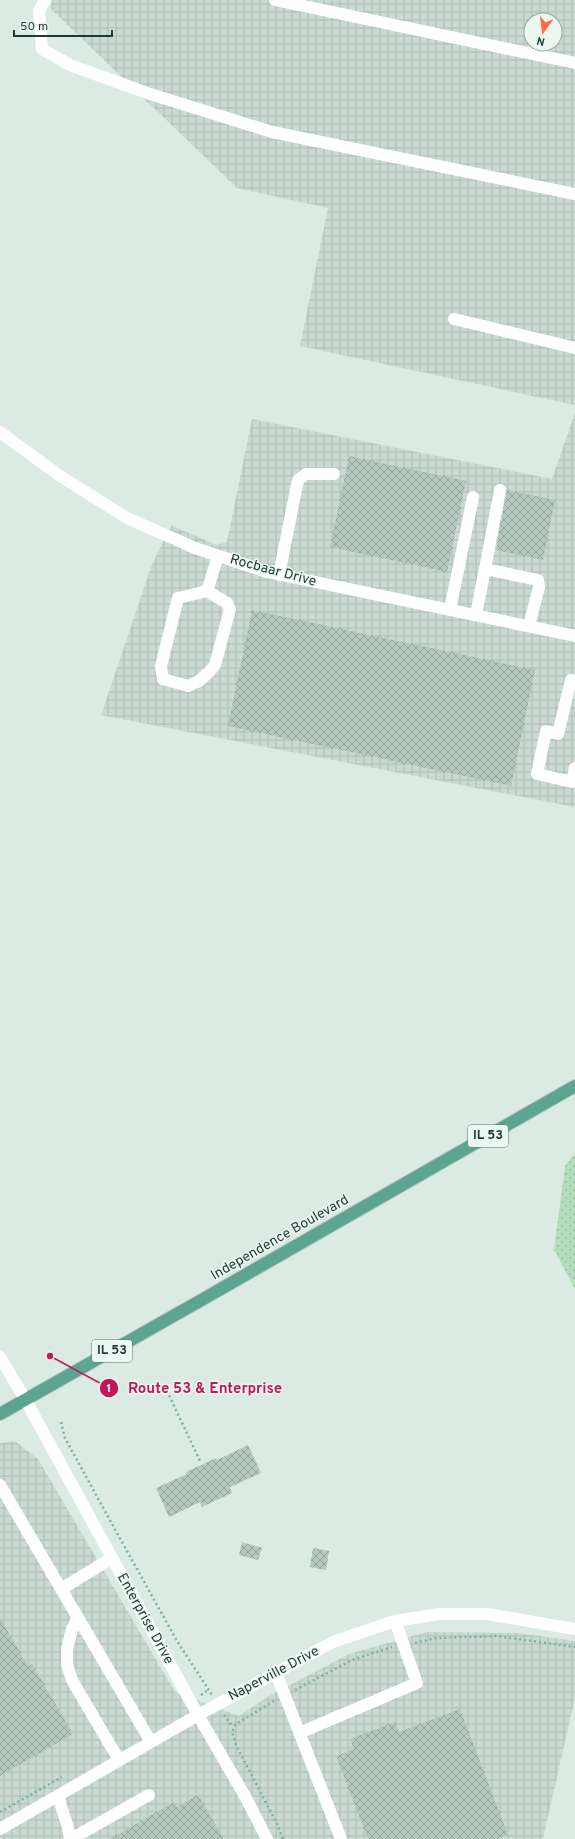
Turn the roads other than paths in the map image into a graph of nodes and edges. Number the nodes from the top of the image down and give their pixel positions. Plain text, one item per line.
1 (45, 0) edge
2 (275, 0) edge
3 (575, 63) edge
4 (575, 194) edge
5 (454, 319) dead end
6 (575, 348) edge
7 (0, 432) edge
8 (334, 474) dead end
9 (500, 490) dead end
10 (473, 497) dead end
11 (218, 556) junction
12 (485, 569) junction
13 (279, 575) junction
14 (207, 591) junction
15 (450, 610) junction
16 (476, 615) junction
17 (529, 626) junction
18 (575, 636) edge
19 (575, 681) edge
20 (575, 768) edge
21 (575, 1086) edge
22 (0, 1357) edge
23 (25, 1399) junction
24 (0, 1414) edge
25 (0, 1484) edge
26 (112, 1558) junction
27 (61, 1589) junction
28 (78, 1617) junction
29 (395, 1622) junction
30 (575, 1630) edge
31 (276, 1673) junction
32 (198, 1715) junction
33 (299, 1733) junction
34 (151, 1742) junction
35 (119, 1760) junction
36 (149, 1795) dead end
37 (58, 1796) junction
38 (0, 1829) edge
39 (71, 1839) edge
40 (267, 1839) edge
41 (341, 1839) edge

1 - 4 street
2 - 3 street
5 - 6 street
7 - 11 street, Rocbaar Drive
8 - 13 street
9 - 12 street
10 - 15 street
11 - 13 street, Rocbaar Drive
11 - 14 street
12 - 16 street
12 - 17 street
13 - 15 street, Rocbaar Drive
14 - 14 street
15 - 16 street, Rocbaar Drive
16 - 17 street, Rocbaar Drive
17 - 18 street, Rocbaar Drive
19 - 20 street
21 - 23 main road, Independence Boulevard / IL 53
22 - 23 street, Enterprise Drive
23 - 24 main road, Independence Boulevard / IL 53
23 - 26 street, Enterprise Drive
25 - 27 street
26 - 27 street
26 - 32 street, Enterprise Drive
27 - 28 street
28 - 34 street
28 - 35 street
29 - 30 street, Naperville Drive
29 - 31 street, Naperville Drive
29 - 33 street
31 - 32 street, Naperville Drive
31 - 33 street
32 - 34 street, Naperville Drive
32 - 40 street, Enterprise Drive
33 - 41 street
34 - 35 street, Naperville Drive
35 - 37 street, Naperville Drive
36 - 39 street
37 - 38 street, Naperville Drive
37 - 39 street

